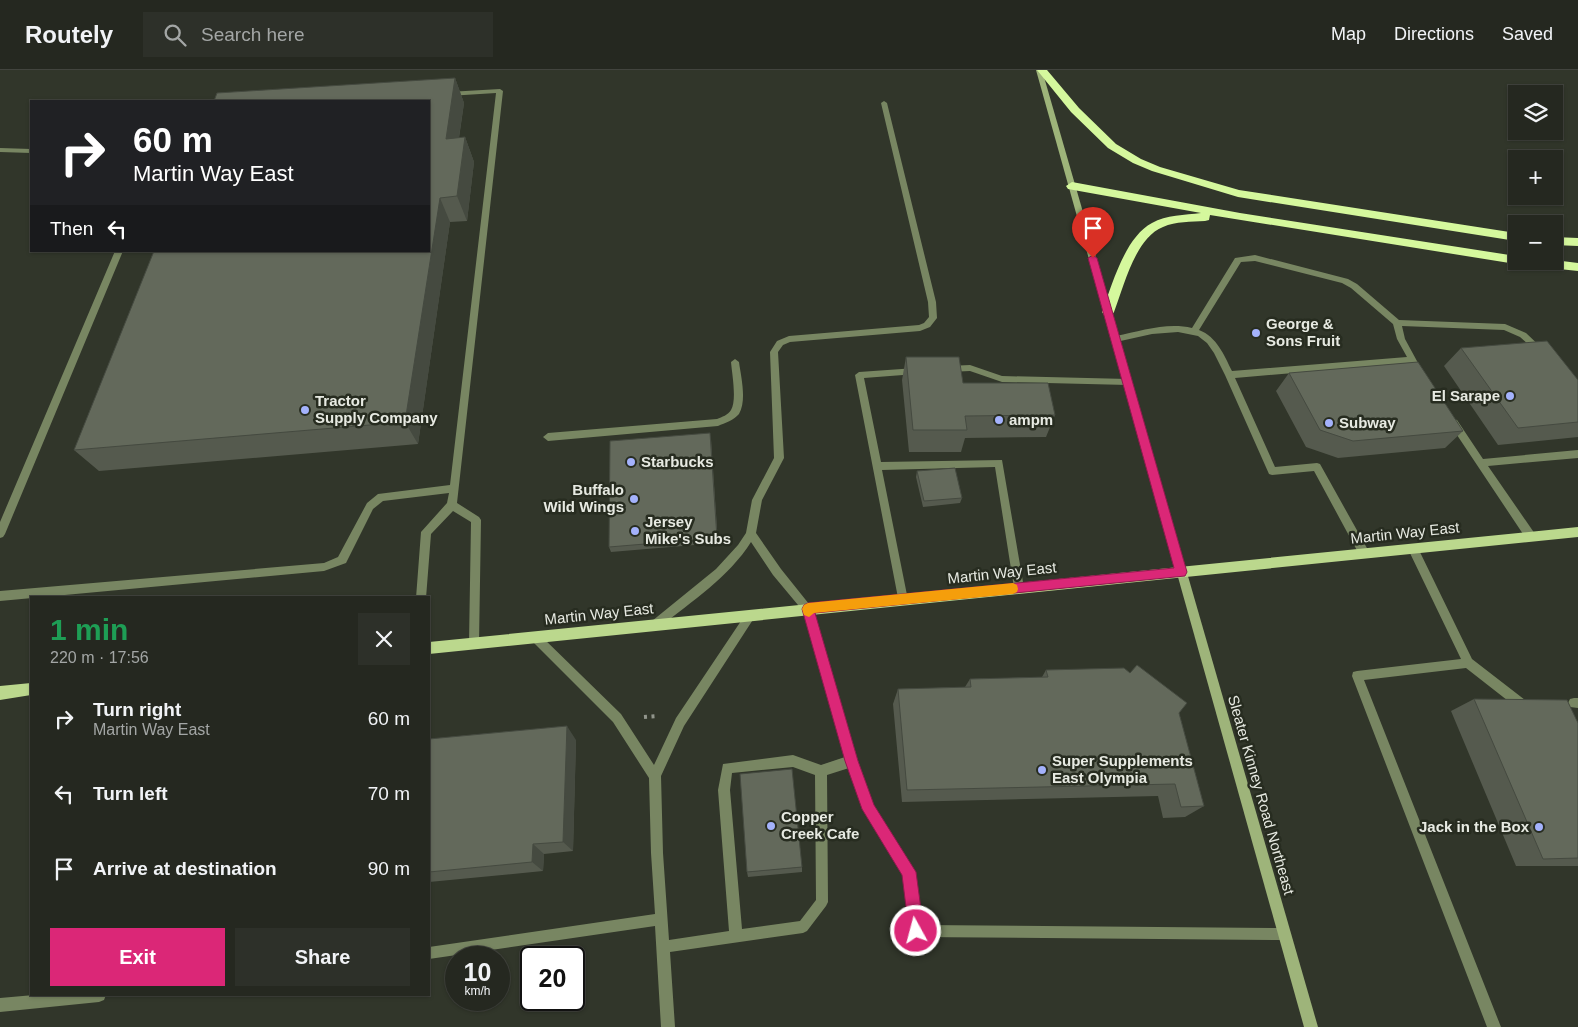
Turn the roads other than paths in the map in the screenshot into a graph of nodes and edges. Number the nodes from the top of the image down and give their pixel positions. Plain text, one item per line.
1 (1040, 70) edge
2 (444, 95) edge
3 (884, 103) dead end
4 (0, 150) edge
5 (30, 151) edge
6 (1072, 186) junction
7 (1240, 217) junction
8 (1508, 237) edge
9 (1563, 241) edge
10 (1578, 242) edge
11 (119, 252) edge
12 (1508, 259) edge
13 (1563, 265) edge
14 (1578, 267) edge
15 (1108, 312) junction
16 (1397, 323) junction
17 (1196, 330) junction
18 (1116, 340) junction
19 (1411, 360) junction
20 (735, 362) dead end
21 (1550, 362) edge
22 (942, 370) edge
23 (924, 371) edge
24 (1229, 375) junction
25 (1128, 382) junction
26 (1427, 384) edge
27 (1448, 416) edge
28 (548, 437) dead end
29 (1578, 454) edge
30 (1481, 463) junction
31 (877, 466) junction
32 (454, 488) junction
33 (452, 505) junction
34 (1578, 532) edge
35 (0, 534) edge
36 (751, 534) junction
37 (1531, 537) junction
38 (1413, 549) junction
39 (1364, 553) junction
40 (1181, 572) junction
41 (1019, 588) junction
42 (0, 596) edge
43 (421, 596) edge
44 (903, 600) junction
45 (808, 609) junction
46 (751, 614) junction
47 (656, 624) junction
48 (535, 637) junction
49 (474, 643) junction
50 (430, 648) edge
51 (1468, 663) junction
52 (30, 689) edge
53 (0, 692) edge
54 (1530, 711) edge
55 (852, 761) junction
56 (821, 770) junction
57 (655, 776) junction
58 (661, 919) junction
59 (1284, 934) junction
60 (736, 936) junction
61 (663, 947) junction
62 (430, 953) edge
63 (89, 996) edge
64 (0, 1005) edge
65 (668, 1027) edge
66 (1311, 1027) edge
67 (1494, 1027) edge

1 - 6 main road, Sleater Kinney Road Northeast
1 - 8 highway
2 - 32 lane
3 - 36 lane
4 - 5 lane
6 - 7 highway
6 - 15 main road, Sleater Kinney Road Northeast
7 - 12 highway
7 - 15 highway
9 - 10 highway
11 - 35 lane
13 - 14 highway
15 - 18 main road, Sleater Kinney Road Northeast
16 - 17 lane
16 - 19 lane
16 - 21 lane
17 - 18 lane
17 - 24 lane
18 - 25 main road, Sleater Kinney Road Northeast
19 - 24 lane
19 - 26 lane
20 - 28 lane
22 - 25 lane
23 - 31 lane
24 - 39 lane
25 - 40 main road, Sleater Kinney Road Northeast
27 - 30 lane
29 - 30 lane
30 - 37 lane
31 - 41 lane
31 - 44 lane
32 - 33 lane
32 - 42 lane
33 - 43 lane
33 - 49 lane
34 - 37 main road, Martin Way East
36 - 45 lane
36 - 47 lane
37 - 38 main road, Martin Way East
38 - 39 main road, Martin Way East
38 - 51 lane
39 - 40 main road, Martin Way East
40 - 41 main road, Martin Way East
40 - 59 main road, Sleater Kinney Road Northeast
41 - 44 main road, Martin Way East
44 - 45 main road, Martin Way East
45 - 46 main road, Martin Way East
45 - 55 lane
46 - 47 main road, Martin Way East
46 - 57 lane
47 - 48 main road, Martin Way East
48 - 49 main road, Martin Way East
48 - 57 lane
49 - 50 main road, Martin Way East
51 - 54 lane
51 - 67 lane
52 - 53 main road
55 - 56 lane
55 - 59 lane
56 - 60 lane
56 - 60 lane
57 - 58 lane
58 - 61 lane
58 - 62 lane
59 - 66 main road, Sleater Kinney Road Northeast
60 - 61 lane
61 - 65 lane
63 - 64 lane

